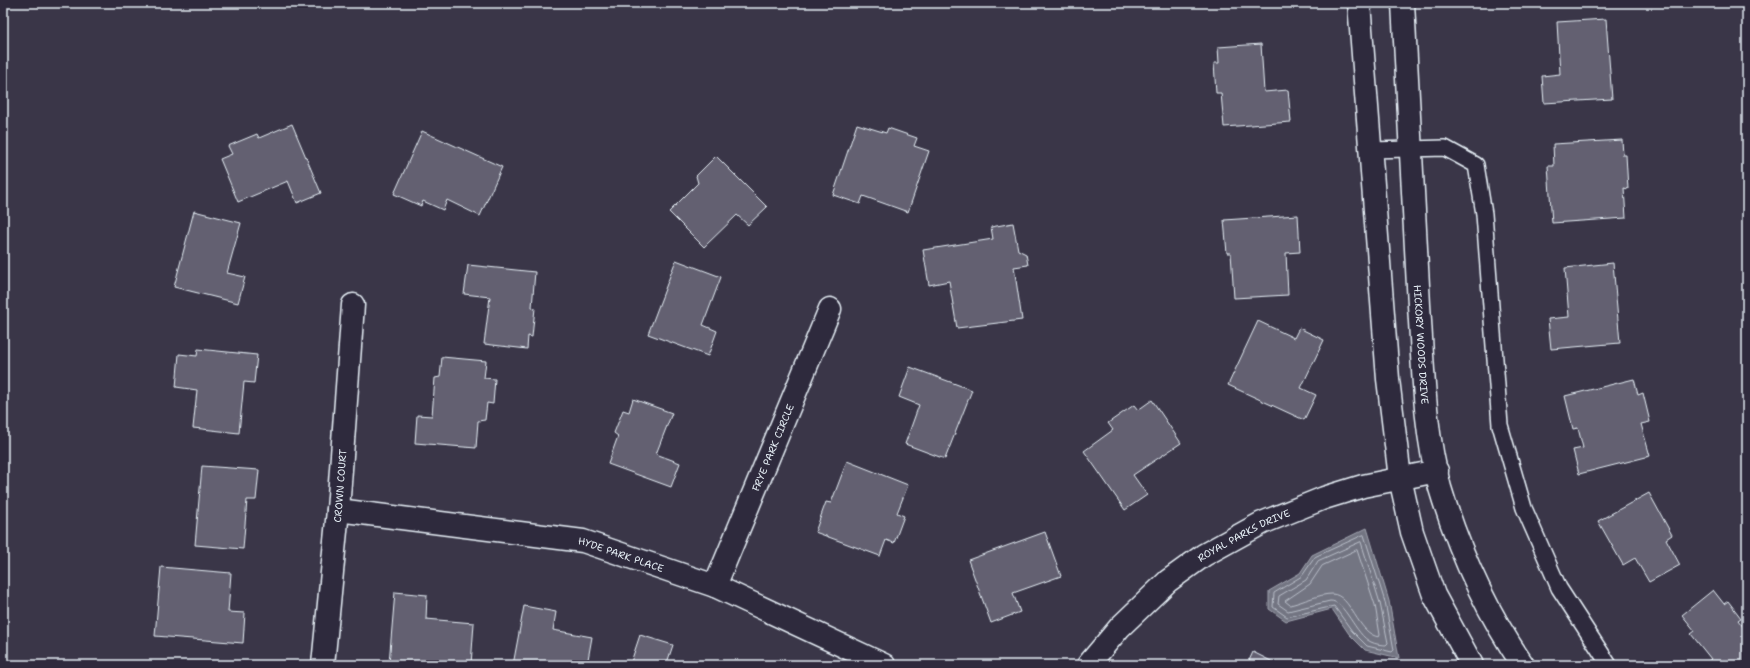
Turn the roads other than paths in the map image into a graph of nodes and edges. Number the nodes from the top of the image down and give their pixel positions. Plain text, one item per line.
1 (1359, 3) edge
2 (1403, 3) edge
3 (1410, 149) junction
4 (1371, 150) junction
5 (353, 305) dead end
6 (830, 309) dead end
7 (1437, 471) junction
8 (1400, 478) junction
9 (338, 510) junction
10 (715, 586) junction
11 (323, 665) edge
12 (884, 665) edge
13 (1088, 665) edge
14 (1472, 665) edge
15 (1523, 665) edge
16 (1609, 665) edge

1 - 4 street
2 - 3 street, HICKORY WOODS DRIVE
3 - 4 lane
3 - 7 street, HICKORY WOODS DRIVE
3 - 16 lane
4 - 8 street
5 - 9 street, CROWN COURT
6 - 10 street, FRYE PARK CIRCLE
7 - 8 street, ROYAL PARKS DRIVE
7 - 15 street, HICKORY WOODS DRIVE
8 - 13 street, ROYAL PARKS DRIVE
8 - 14 street
9 - 10 street, HYDE PARK PLACE
9 - 11 street, CROWN COURT
10 - 12 street, HYDE PARK PLACE

